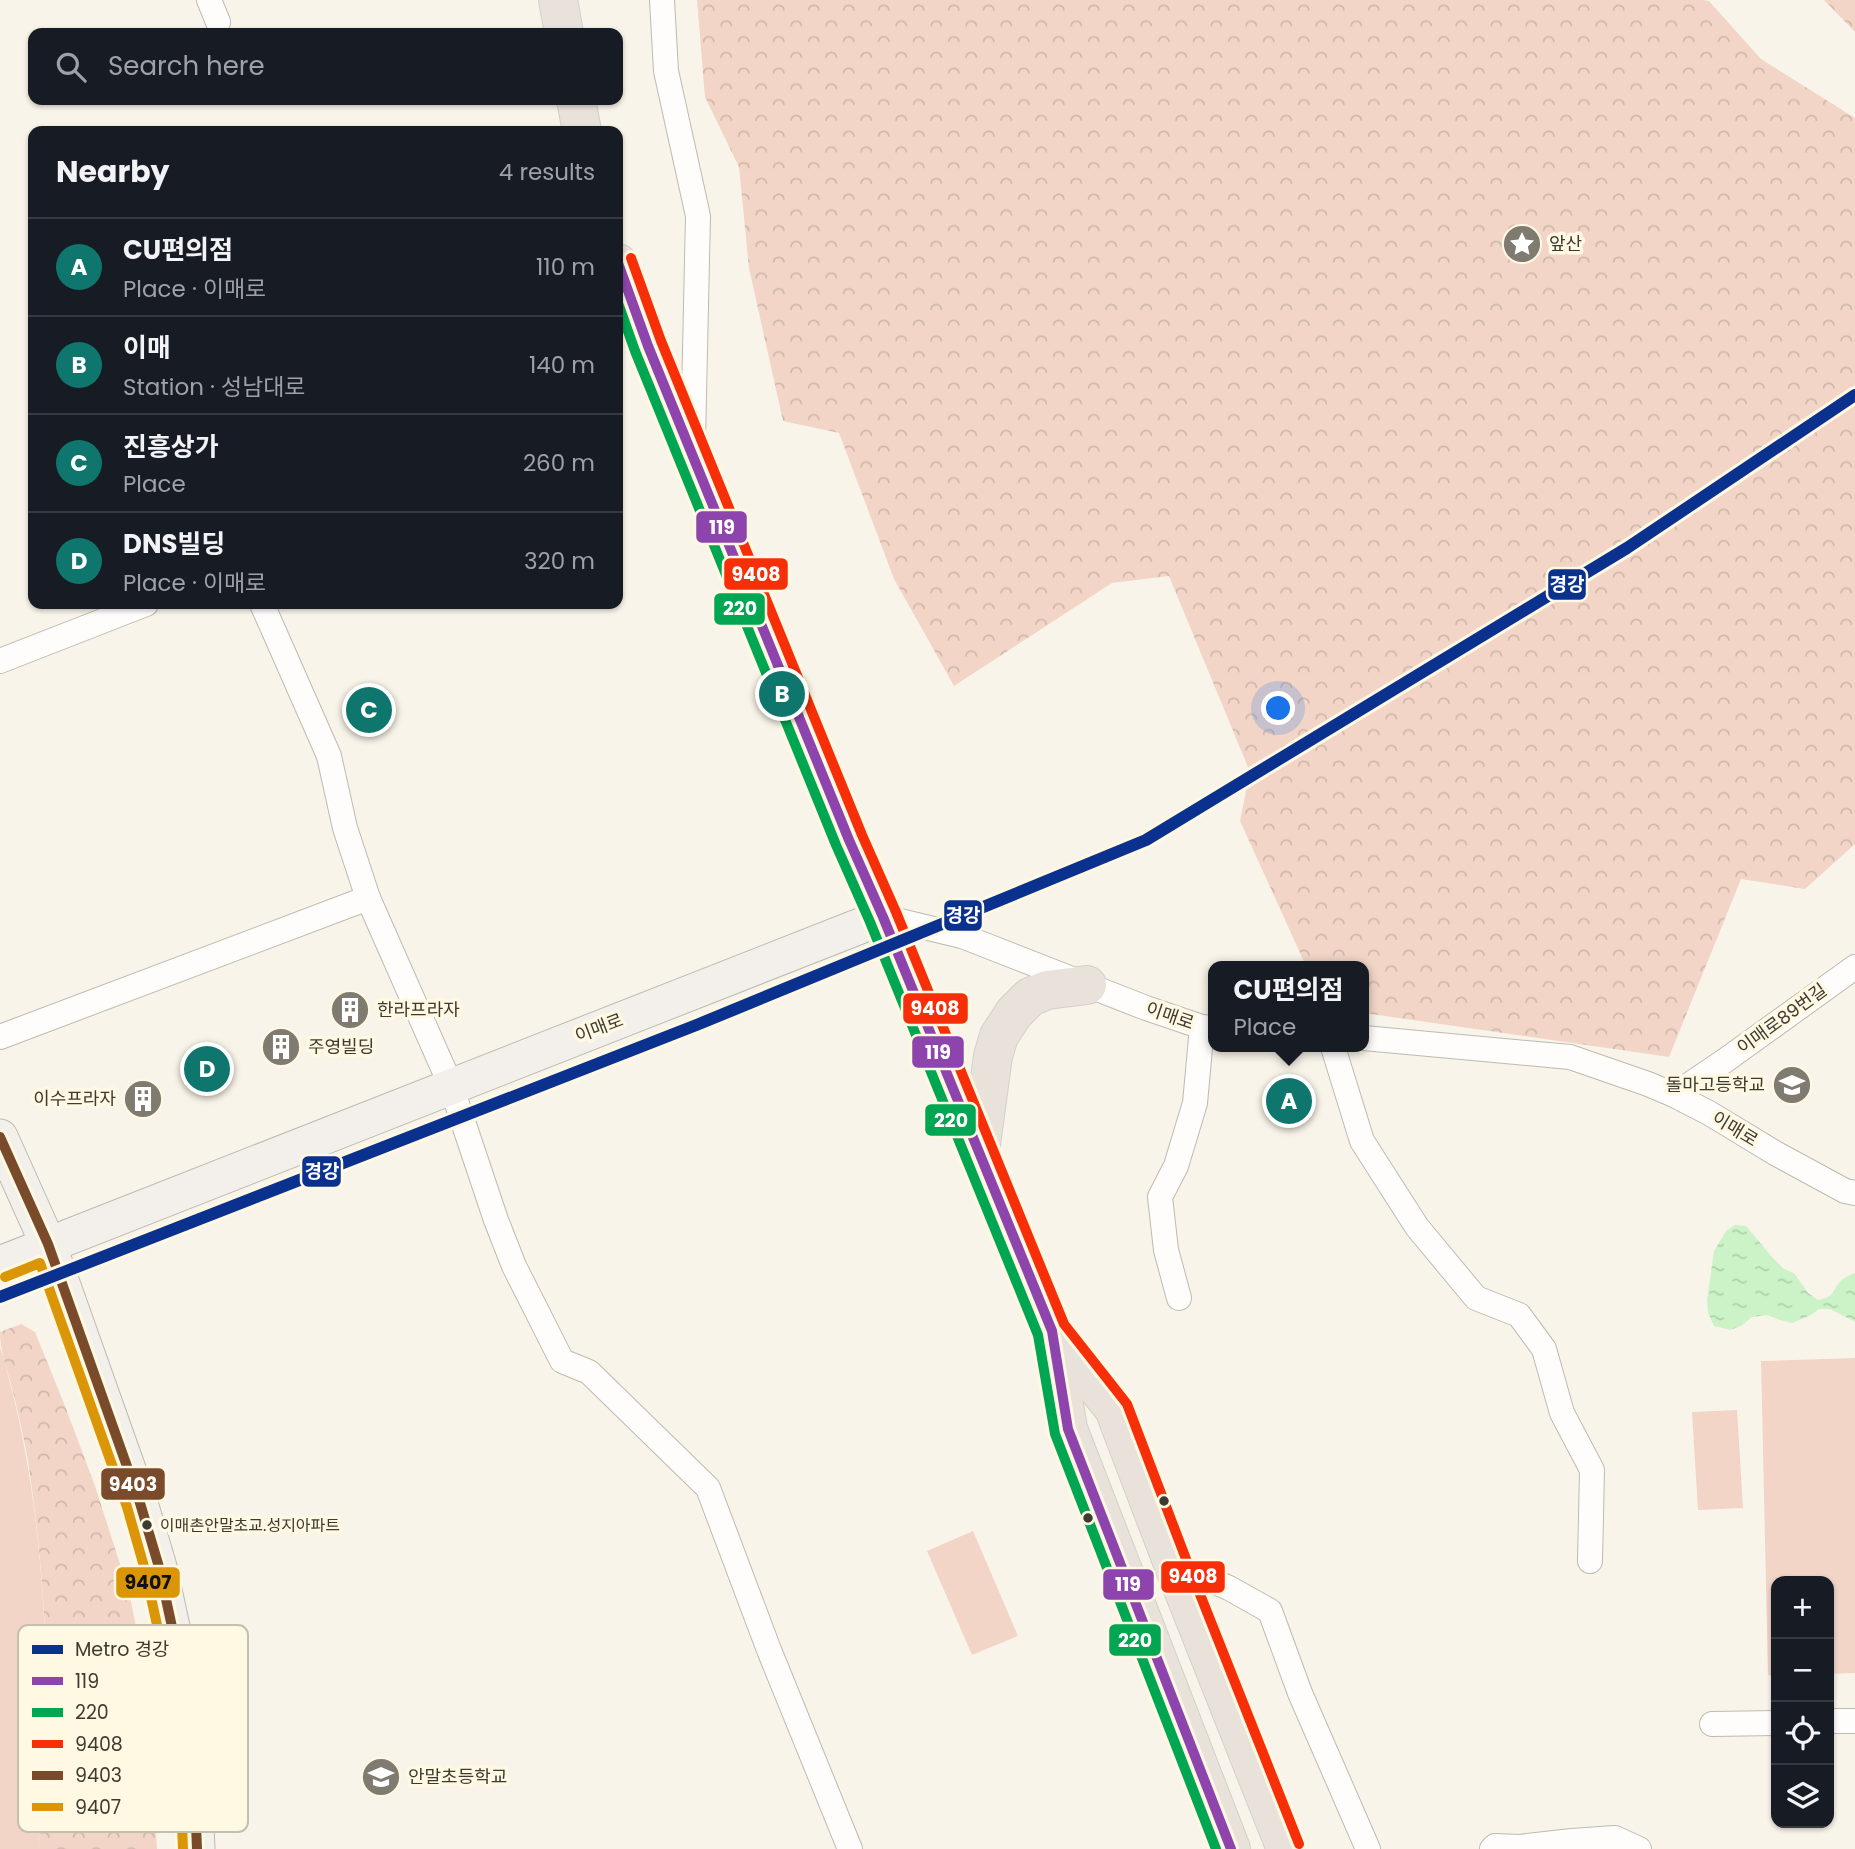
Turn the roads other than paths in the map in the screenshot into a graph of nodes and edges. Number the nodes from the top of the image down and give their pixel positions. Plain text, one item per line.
1 (558, 0) edge
2 (662, 0) edge
3 (563, 28) edge
4 (577, 105) edge
5 (581, 126) edge
6 (623, 277) edge
7 (692, 451) junction
8 (133, 609) edge
9 (264, 609) edge
10 (0, 661) edge
11 (368, 898) junction
12 (883, 917) junction
13 (1855, 967) edge
14 (1087, 985) junction
15 (1208, 1027) edge
16 (0, 1037) edge
17 (1369, 1038) edge
18 (1335, 1052) edge
19 (451, 1086) junction
20 (1674, 1095) junction
21 (0, 1137) edge
22 (979, 1154) junction
23 (1855, 1193) edge
24 (48, 1244) junction
25 (0, 1264) edge
26 (1179, 1298) dead end
27 (1052, 1331) junction
28 (1590, 1561) dead end
29 (1173, 1563) junction
30 (172, 1625) edge
31 (1834, 1721) edge
32 (1855, 1721) edge
33 (1771, 1723) edge
34 (1712, 1724) dead end
35 (850, 1849) edge
36 (1231, 1849) edge
37 (1286, 1849) edge
38 (1368, 1849) edge
39 (1492, 1849) edge
40 (1639, 1849) edge

1 - 3 main road
2 - 7 street
4 - 5 main road
6 - 7 main road
7 - 12 main road
8 - 10 street
9 - 11 street
11 - 16 street
11 - 19 street
12 - 14 street, 이매로
12 - 19 street, 이매로
12 - 22 main road
13 - 20 street, 이매로89번길
14 - 15 street, 이매로
14 - 22 main road
15 - 26 street, 이매로
17 - 20 street, 이매로
18 - 28 street
19 - 24 street, 이매로
19 - 35 street
20 - 23 street, 이매로
21 - 24 street
22 - 27 main road
24 - 25 street, 이매로
24 - 30 street
27 - 29 main road
27 - 36 main road
29 - 37 main road
29 - 38 street
31 - 32 street
33 - 34 street
39 - 40 street

